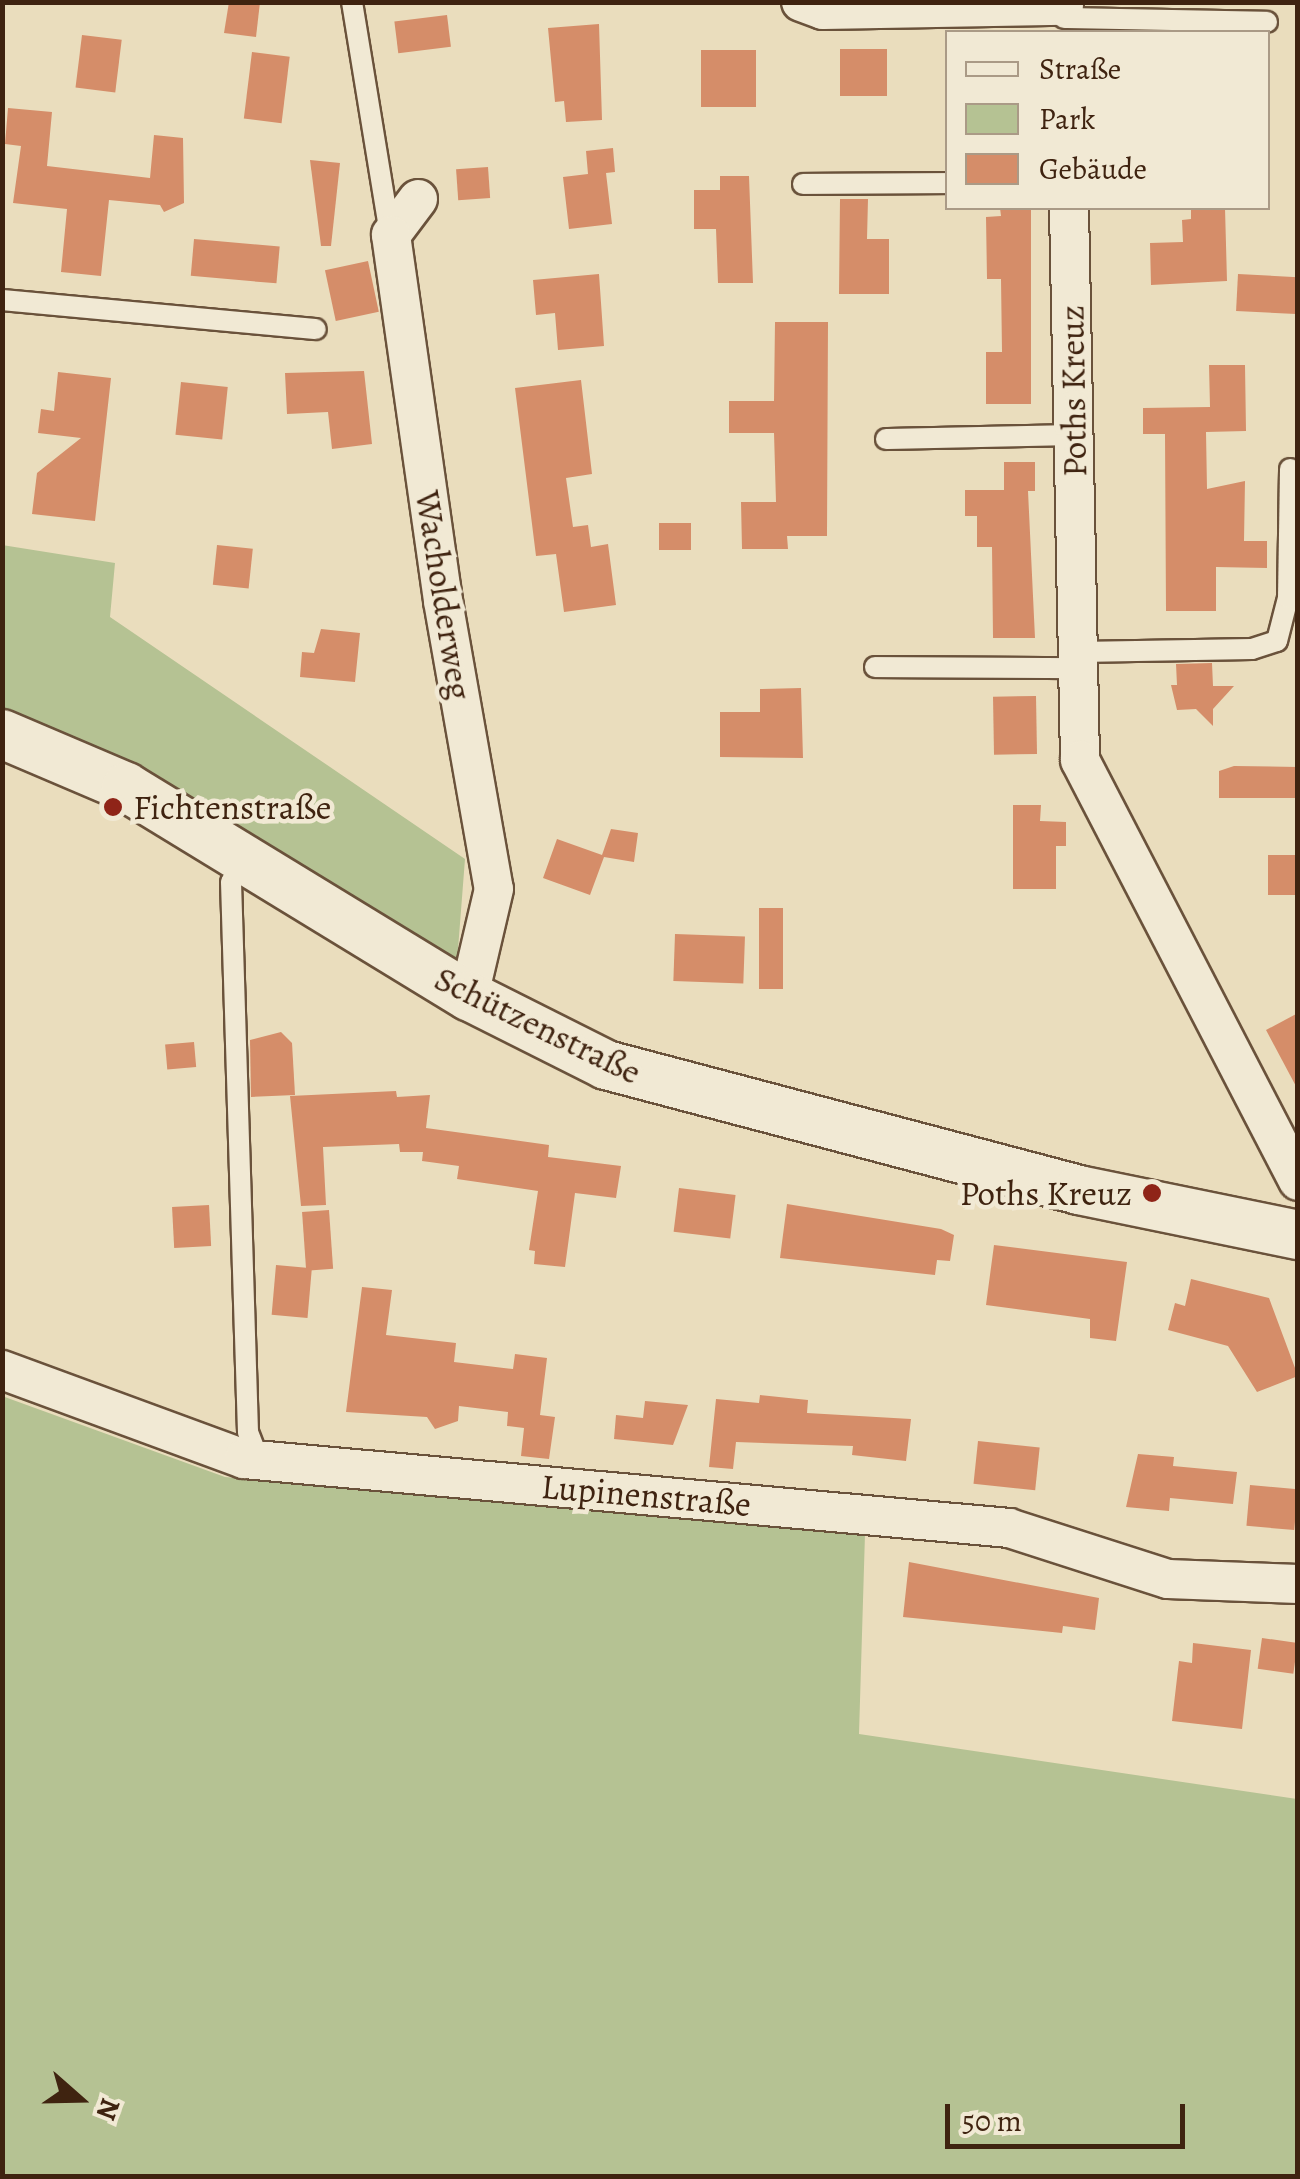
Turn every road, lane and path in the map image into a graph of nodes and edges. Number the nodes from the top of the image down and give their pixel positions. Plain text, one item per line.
1 (352, 2) edge
2 (801, 2) edge
3 (1064, 15) edge
4 (1267, 22) dead end
5 (945, 183) edge
6 (803, 184) dead end
7 (418, 199) dead end
8 (1068, 210) edge
9 (391, 235) junction
10 (2, 300) edge
11 (316, 330) dead end
12 (1075, 434) junction
13 (886, 440) dead end
14 (1290, 469) dead end
15 (1080, 660) junction
16 (875, 667) dead end
17 (2, 734) edge
18 (245, 856) junction
19 (469, 996) junction
20 (1298, 1181) edge
21 (1298, 1235) edge
22 (2, 1370) edge
23 (259, 1460) junction
24 (1298, 1584) edge

1 - 9 lane
2 - 3 street
3 - 4 lane
5 - 6 lane
7 - 9 street
8 - 12 street, Poths Kreuz
9 - 19 street, Wacholderweg
10 - 11 lane
12 - 13 lane
12 - 15 street, Poths Kreuz
14 - 15 lane
15 - 16 lane
15 - 20 street, Poths Kreuz
17 - 18 street, Schützenstraße
18 - 19 street, Schützenstraße
18 - 23 lane
19 - 21 street, Schützenstraße
22 - 23 street, Lupinenstraße
23 - 24 street, Lupinenstraße

